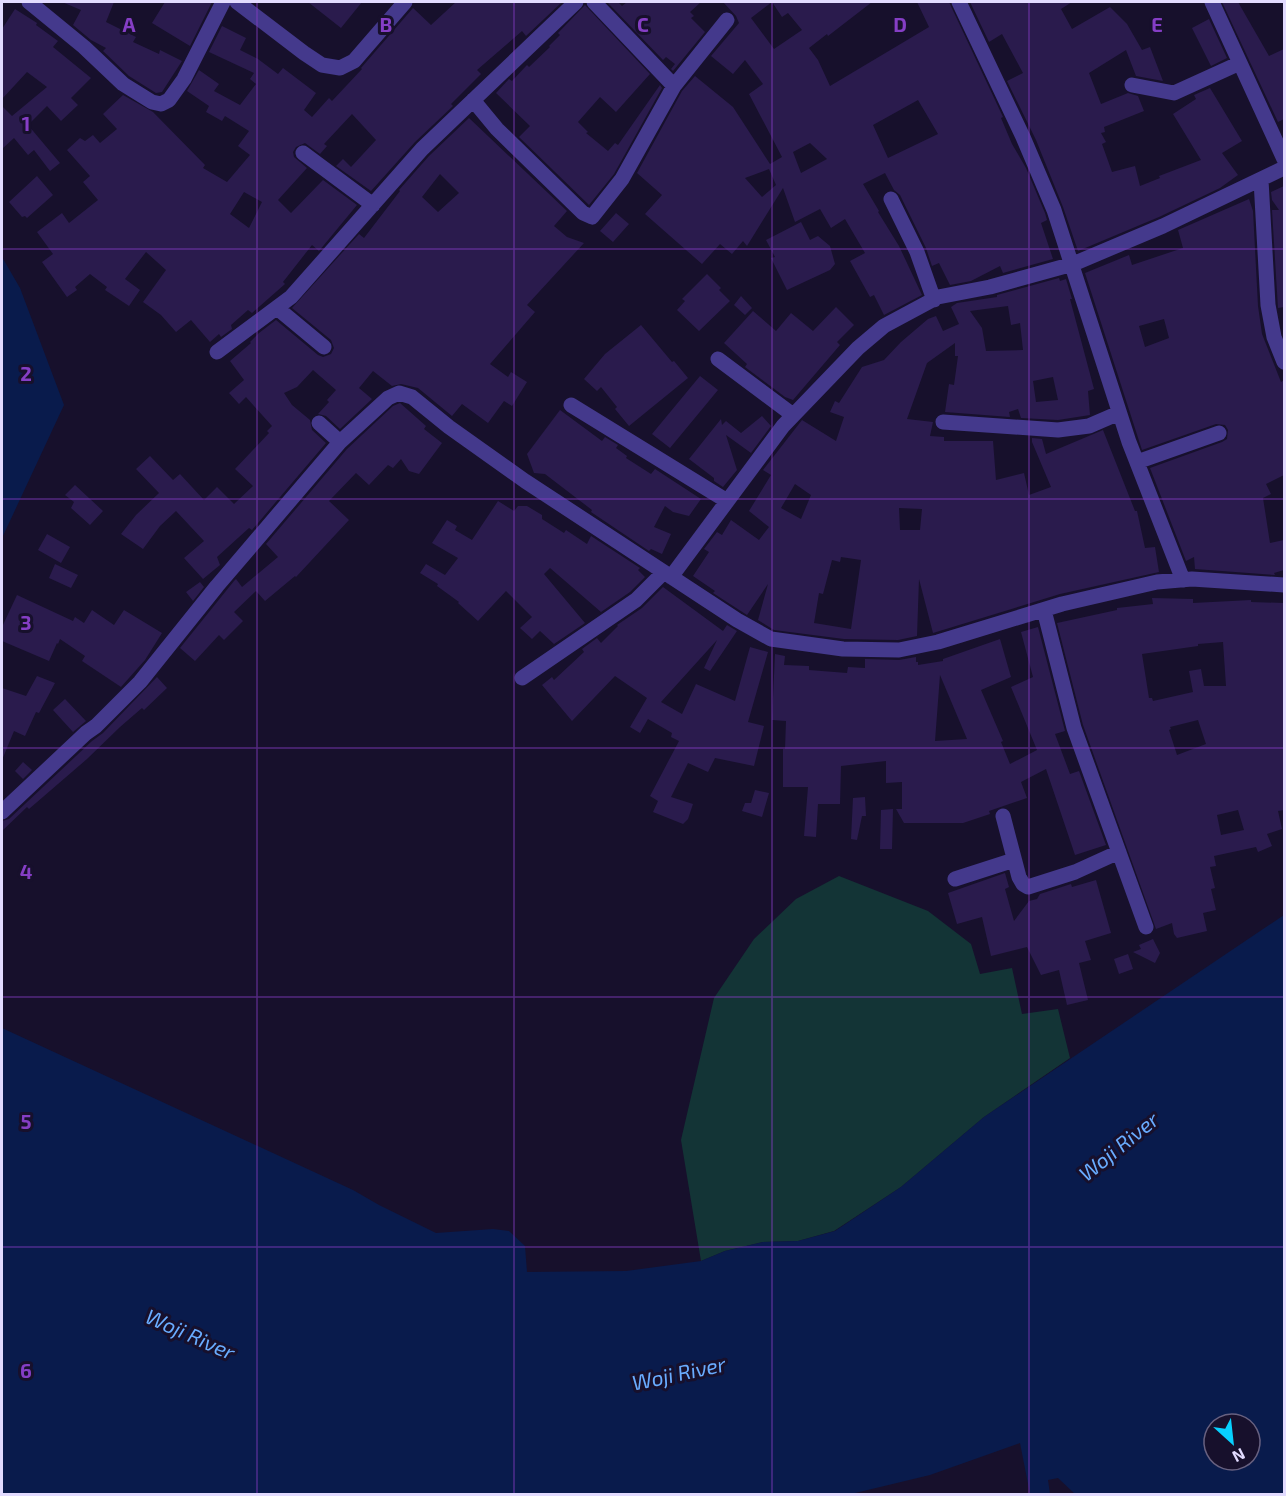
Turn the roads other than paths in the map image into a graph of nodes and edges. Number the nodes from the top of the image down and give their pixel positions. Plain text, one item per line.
1 (29, 2) edge
2 (223, 2) edge
3 (237, 2) edge
4 (405, 2) edge
5 (576, 2) edge
6 (594, 2) edge
7 (958, 2) edge
8 (1212, 2) edge
9 (728, 20) dead end
10 (1240, 63) junction
11 (1132, 85) dead end
12 (674, 86) junction
13 (473, 100) junction
14 (303, 153) dead end
15 (1284, 159) edge
16 (1284, 168) edge
17 (1261, 180) junction
18 (891, 199) dead end
19 (374, 205) junction
20 (1073, 264) junction
21 (934, 300) junction
22 (277, 308) junction
23 (324, 347) dead end
24 (217, 352) dead end
25 (718, 359) dead end
26 (1284, 362) edge
27 (571, 405) dead end
28 (1119, 413) junction
29 (793, 416) junction
30 (943, 422) dead end
31 (318, 423) dead end
32 (1218, 433) dead end
33 (340, 442) junction
34 (1137, 462) junction
35 (727, 501) junction
36 (667, 574) junction
37 (1183, 580) junction
38 (1284, 585) edge
39 (1044, 610) junction
40 (522, 678) dead end
41 (2, 812) edge
42 (1003, 816) dead end
43 (1119, 852) junction
44 (1014, 860) junction
45 (955, 879) dead end
46 (1146, 927) dead end

1 - 2 street
3 - 4 street
5 - 13 street
6 - 12 street
7 - 20 street
8 - 10 street
9 - 12 street
10 - 11 street
10 - 15 street
12 - 13 street
13 - 19 street
14 - 19 street
16 - 17 street
17 - 20 street
17 - 26 street
18 - 21 street
19 - 22 street
20 - 21 street
20 - 28 street
21 - 29 street
22 - 23 street
22 - 24 street
25 - 29 street
27 - 35 street
28 - 30 street
28 - 34 street
29 - 35 street
31 - 33 street
32 - 34 street
33 - 36 street
33 - 41 street
34 - 37 street
35 - 36 street
36 - 39 street
36 - 40 street
37 - 38 street
37 - 39 street
39 - 43 street
42 - 44 street
43 - 44 street
43 - 46 street
44 - 45 street

